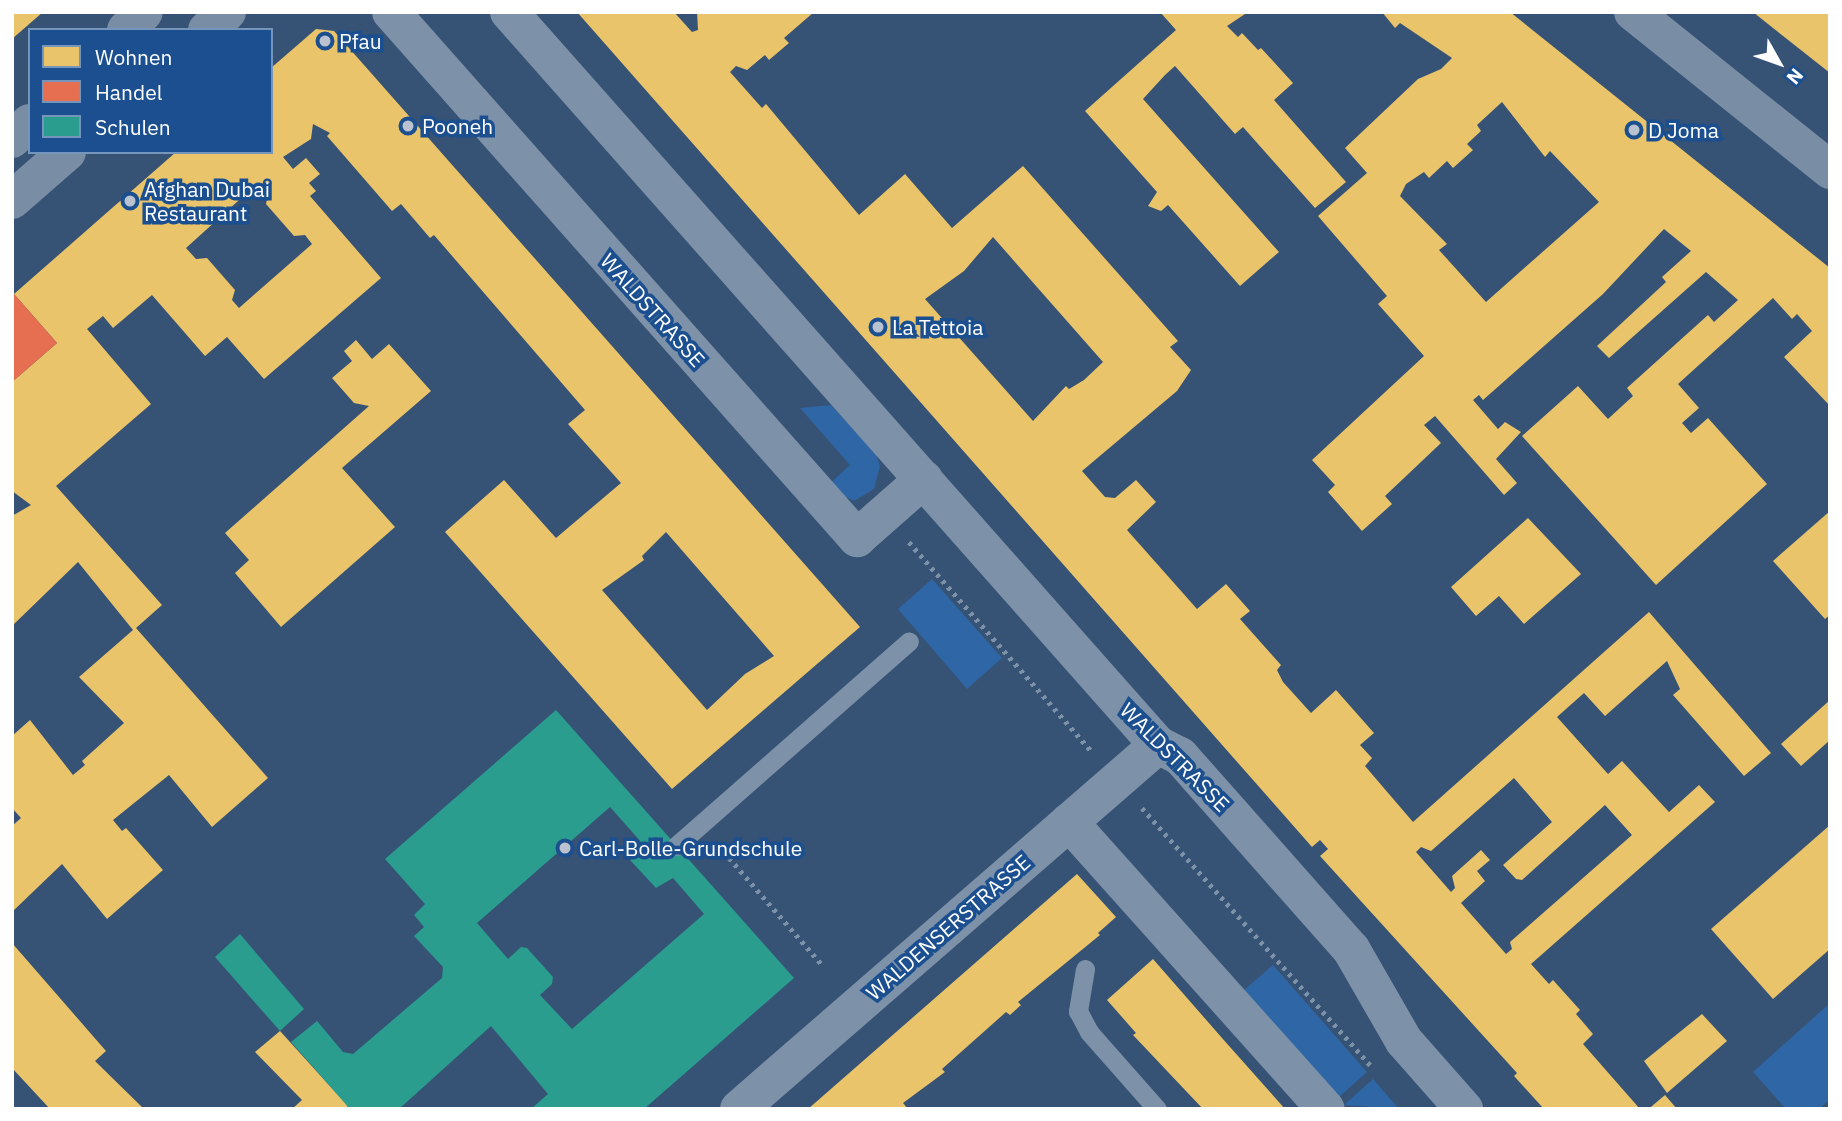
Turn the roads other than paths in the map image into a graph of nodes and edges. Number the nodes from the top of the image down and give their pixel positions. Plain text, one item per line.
1 (144, 12) edge
2 (227, 12) edge
3 (391, 12) edge
4 (509, 12) edge
5 (1633, 12) edge
6 (128, 28) edge
7 (209, 28) edge
8 (28, 125) edge
9 (12, 139) edge
10 (65, 154) edge
11 (1830, 170) edge
12 (12, 200) edge
13 (924, 479) junction
14 (909, 642) dead end
15 (1158, 745) junction
16 (1069, 822) junction
17 (676, 846) dead end
18 (1085, 969) dead end
19 (738, 1109) edge
20 (1157, 1109) edge
21 (1326, 1109) edge
22 (1464, 1109) edge

1 - 6 main road
2 - 7 main road
3 - 13 street, WALDSTRASSE
4 - 13 street, WALDSTRASSE
5 - 11 main road
8 - 9 main road
10 - 12 main road
13 - 15 street, WALDSTRASSE
14 - 17 lane
15 - 16 street, WALDENSERSTRASSE
15 - 22 street, WALDSTRASSE
16 - 19 street, WALDENSERSTRASSE
16 - 21 street
18 - 20 lane

